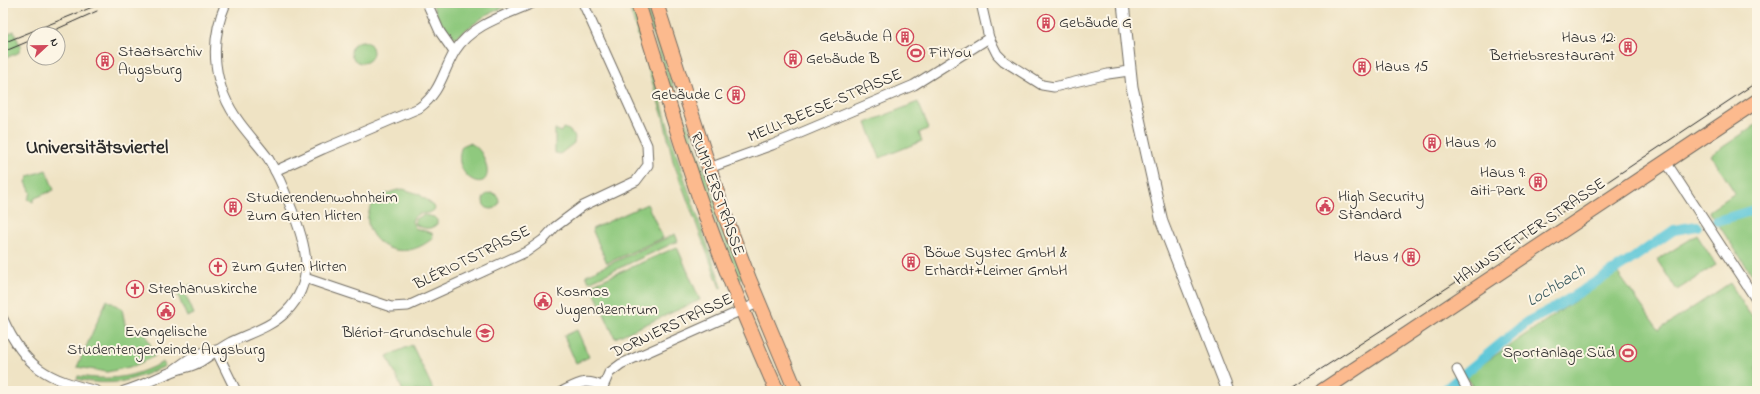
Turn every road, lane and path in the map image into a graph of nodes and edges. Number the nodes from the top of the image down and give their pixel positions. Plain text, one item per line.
1 (226, 3) edge
2 (427, 3) edge
3 (533, 3) edge
4 (582, 3) edge
5 (638, 3) edge
6 (656, 3) edge
7 (981, 3) edge
8 (1123, 3) edge
9 (989, 38) junction
10 (454, 52) junction
11 (1129, 71) junction
12 (1757, 101) edge
13 (1666, 162) junction
14 (709, 168) junction
15 (275, 171) junction
16 (305, 278) junction
17 (1757, 301) edge
18 (758, 303) junction
19 (741, 309) junction
20 (3, 319) edge
21 (216, 350) junction
22 (1459, 374) dead end
23 (604, 389) edge
24 (97, 391) edge
25 (124, 391) edge
26 (236, 391) edge
27 (563, 391) edge
28 (777, 391) edge
29 (796, 391) edge
30 (1228, 391) edge
31 (1322, 391) edge
32 (1468, 391) edge

1 - 15 street
2 - 10 street
3 - 10 street
4 - 16 street, BLÉRIOTSTRASSE
5 - 19 main road, RUMPLERSTRASSE
6 - 14 main road, RUMPLERSTRASSE
7 - 9 street
8 - 11 street
9 - 11 street
9 - 14 street, MELLI-BEESE-STRASSE
10 - 15 street
11 - 30 street
12 - 13 main road, HAUNSTETTER STRASSE
13 - 17 street
13 - 31 main road, HAUNSTETTER STRASSE
14 - 18 main road, RUMPLERSTRASSE
15 - 16 street
16 - 21 street
18 - 19 street, DORNIERSTRASSE
18 - 29 main road, RUMPLERSTRASSE
19 - 23 street, DORNIERSTRASSE
19 - 28 main road, RUMPLERSTRASSE
20 - 24 street
21 - 25 street
21 - 26 street
22 - 32 street
23 - 27 street, DORNIERSTRASSE

